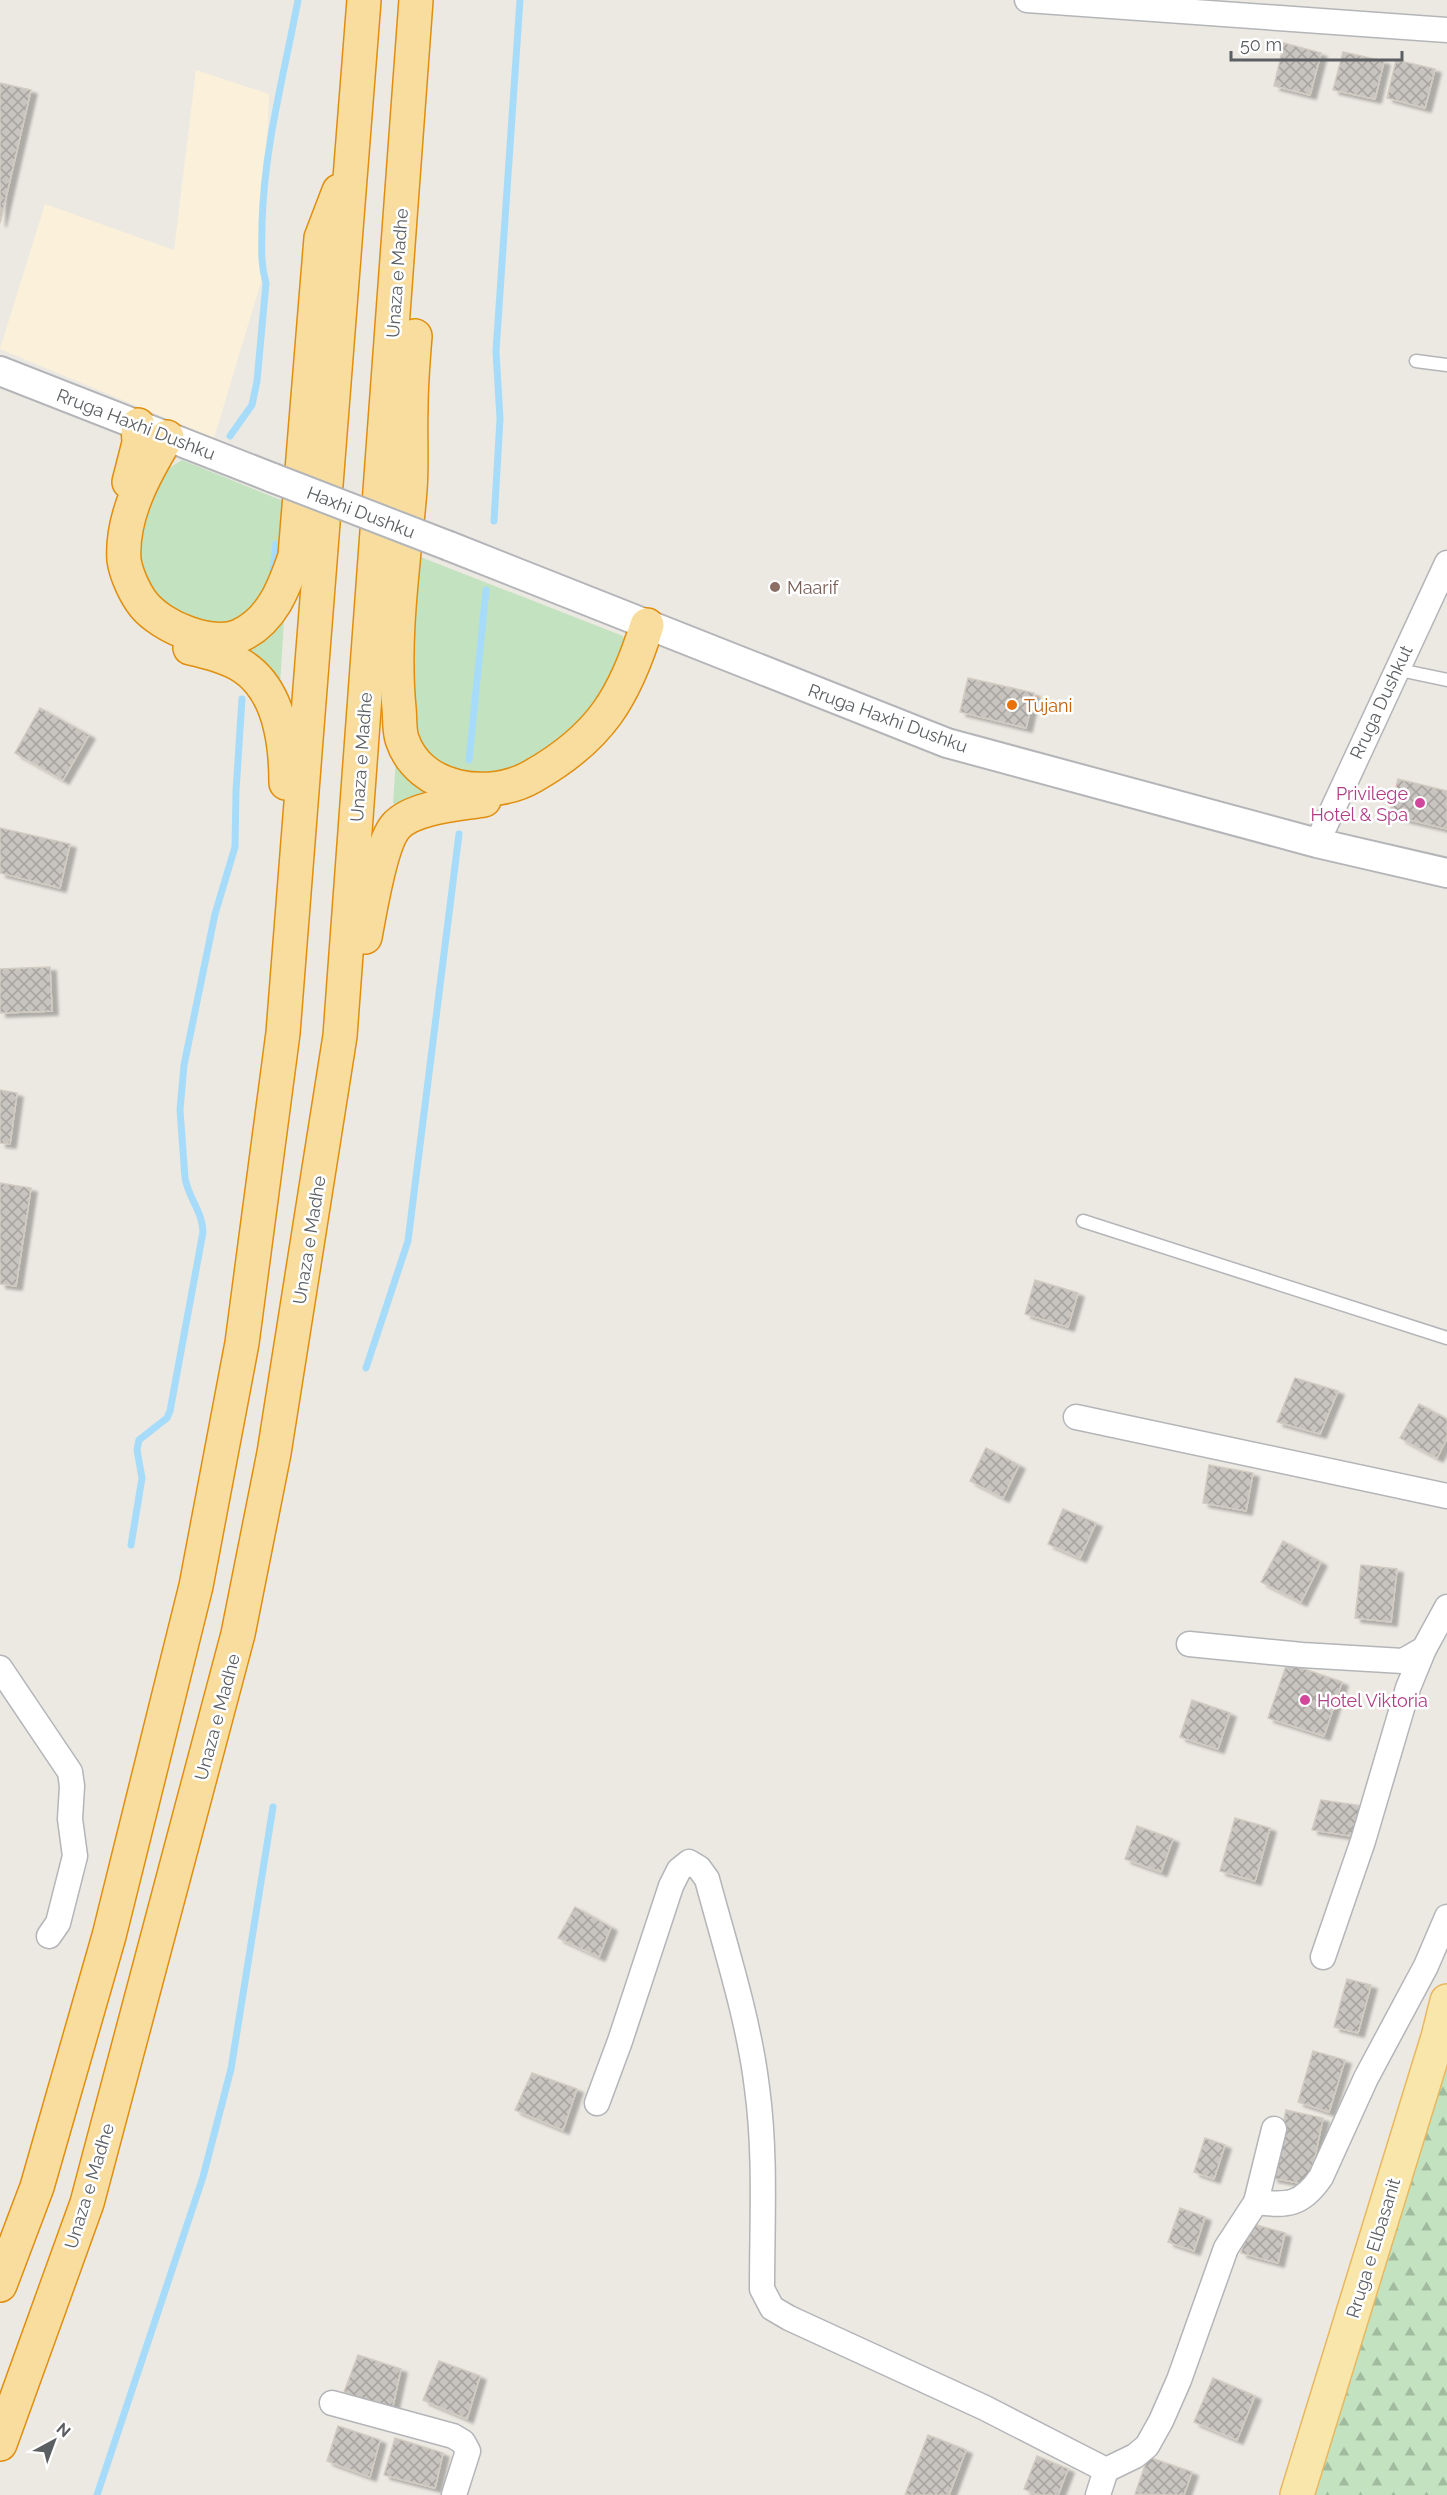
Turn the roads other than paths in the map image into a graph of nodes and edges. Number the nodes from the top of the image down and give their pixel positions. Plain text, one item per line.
1 (364, 0) edge
2 (416, 0) edge
3 (1027, 0) edge
4 (1447, 30) edge
5 (352, 158) junction
6 (405, 168) junction
7 (1416, 361) dead end
8 (1447, 365) edge
9 (0, 371) edge
10 (153, 431) junction
11 (273, 478) joint
12 (449, 546) joint
13 (1447, 563) edge
14 (657, 629) junction
15 (1395, 669) junction
16 (1447, 680) edge
17 (1317, 843) junction
18 (1447, 873) edge
19 (283, 1033) junction
20 (340, 1036) junction
21 (1083, 1221) dead end
22 (1447, 1338) edge
23 (1076, 1417) dead end
24 (1447, 1496) edge
25 (1447, 1607) edge
26 (1189, 1644) dead end
27 (1424, 1648) junction
28 (0, 1668) edge
29 (1447, 1917) edge
30 (49, 1936) dead end
31 (1323, 1957) dead end
32 (1447, 2001) edge
33 (597, 2103) dead end
34 (1274, 2129) dead end
35 (1256, 2202) junction
36 (0, 2285) edge
37 (332, 2403) dead end
38 (0, 2444) edge
39 (1106, 2470) junction
40 (454, 2495) edge
41 (1098, 2495) edge
42 (1297, 2495) edge

1 - 5 highway
2 - 6 highway, Unaza e Madhe
3 - 4 street
5 - 10 highway
5 - 19 highway
6 - 14 highway
6 - 20 highway, Unaza e Madhe
7 - 8 lane
9 - 10 street, Rruga Haxhi Dushku
10 - 11 street, Rruga Haxhi Dushku
10 - 19 highway
11 - 12 street, Haxhi Dushku, bridge
12 - 14 street, Rruga Haxhi Dushku
13 - 15 street, Rruga Dushkut
14 - 17 street, Rruga Haxhi Dushku
14 - 20 highway
15 - 16 lane
15 - 17 street, Rruga Dushkut
17 - 18 street, Rruga Haxhi Dushku
19 - 36 highway
20 - 38 highway, Unaza e Madhe
21 - 22 lane
23 - 24 street
25 - 27 street
26 - 27 street
27 - 31 street
28 - 30 street
29 - 35 street
32 - 42 main road, Rruga e Elbasanit
33 - 39 street
34 - 35 street
35 - 39 street
37 - 40 street
39 - 41 street

